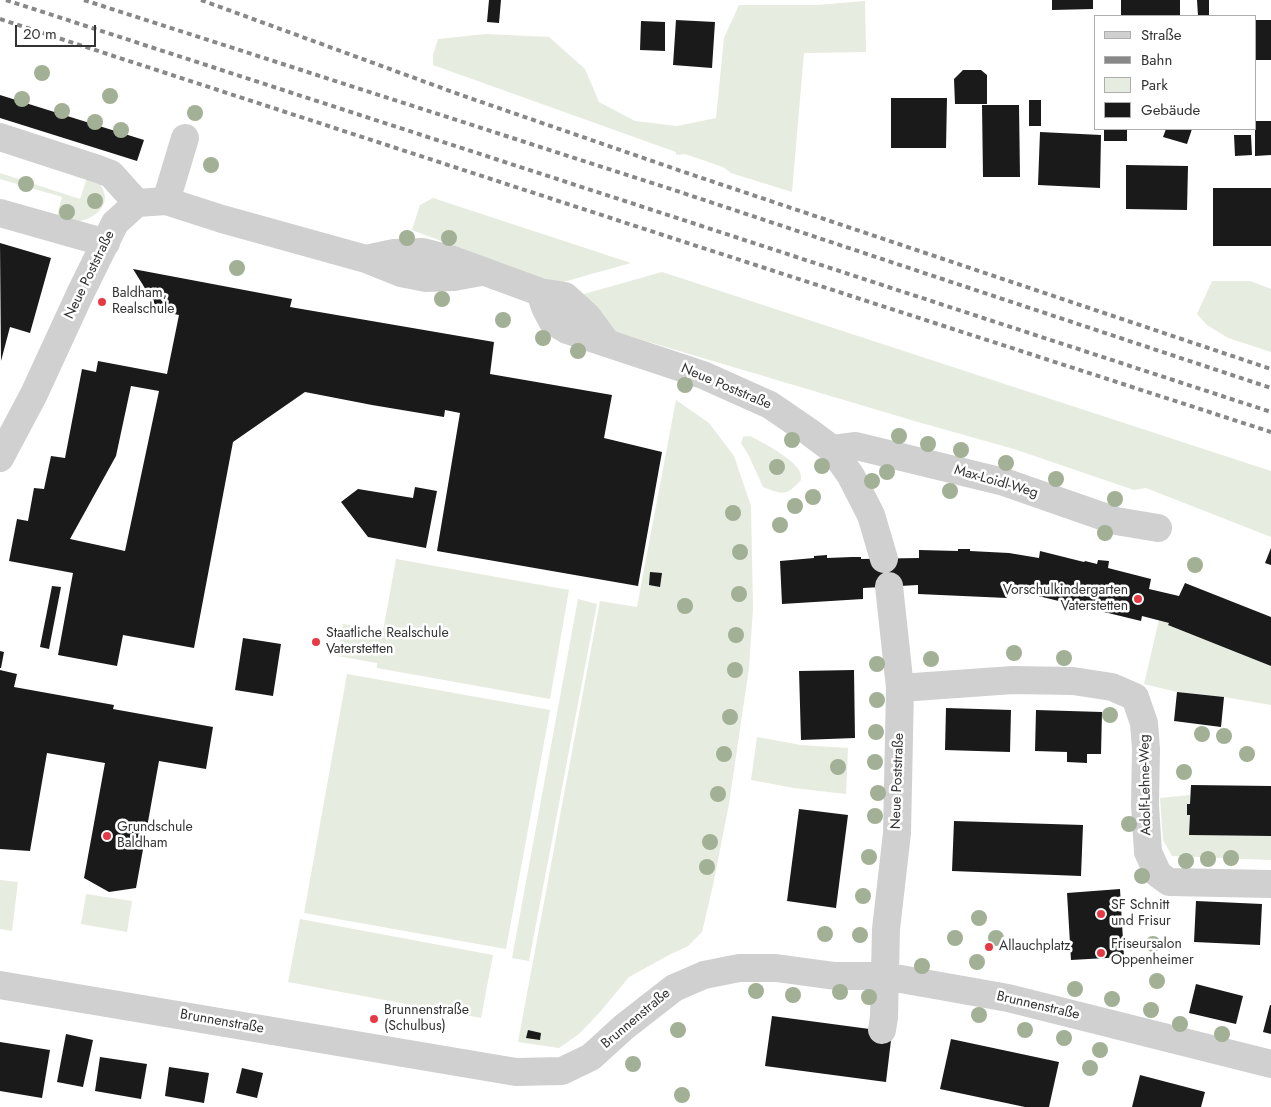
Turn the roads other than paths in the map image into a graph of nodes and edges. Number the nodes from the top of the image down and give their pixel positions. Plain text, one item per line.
1 (0, 137) edge
2 (184, 138) dead end
3 (166, 201) junction
4 (137, 203) junction
5 (0, 213) edge
6 (106, 243) junction
7 (832, 449) junction
8 (0, 458) edge
9 (1158, 528) dead end
10 (884, 559) dead end
11 (889, 586) dead end
12 (900, 688) junction
13 (1271, 884) edge
14 (884, 976) junction
15 (0, 985) edge
16 (882, 1030) dead end
17 (1271, 1064) edge

1 - 4 street
2 - 3 street
3 - 4 street, Neue Poststraße
3 - 7 street, Neue Poststraße
4 - 6 street, Neue Poststraße
5 - 6 street
6 - 8 street, Neue Poststraße
7 - 9 street, Max-Loidl-Weg
7 - 10 street, Neue Poststraße
11 - 12 street, Neue Poststraße
12 - 13 street, Adolf-Lehne-Weg
12 - 14 street, Neue Poststraße
14 - 15 street, Brunnenstraße
14 - 16 street, Neue Poststraße
14 - 17 street, Brunnenstraße

